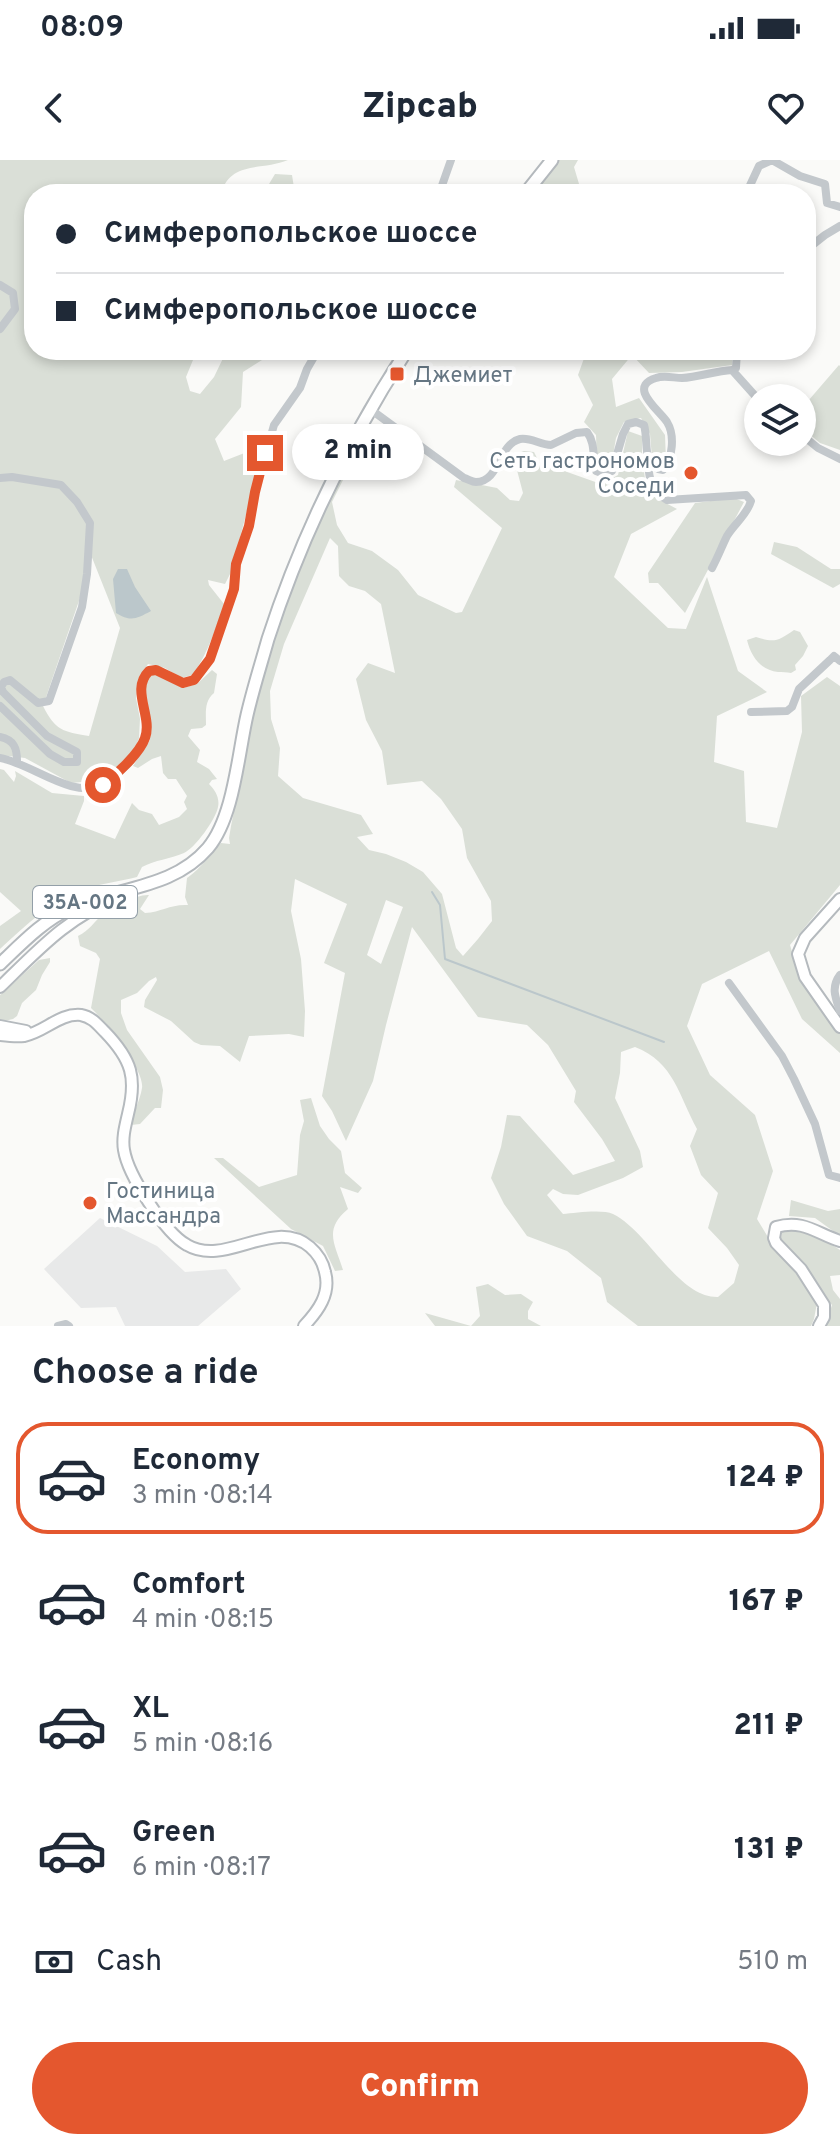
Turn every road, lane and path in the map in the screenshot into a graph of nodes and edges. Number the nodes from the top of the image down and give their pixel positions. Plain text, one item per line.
1 (451, 160) edge
2 (549, 160) edge
3 (443, 184) edge
4 (531, 184) edge
5 (749, 184) edge
6 (840, 207) edge
7 (840, 226) edge
8 (816, 242) edge
9 (0, 285) edge
10 (0, 329) edge
11 (312, 360) edge
12 (397, 360) edge
13 (398, 360) edge
14 (737, 360) edge
15 (732, 370) junction
16 (745, 384) edge
17 (368, 412) junction
18 (816, 446) edge
19 (840, 459) edge
20 (648, 460) junction
21 (0, 478) edge
22 (712, 568) dead end
23 (840, 661) edge
24 (0, 706) edge
25 (751, 712) dead end
26 (0, 737) edge
27 (0, 758) edge
28 (17, 761) junction
29 (142, 887) junction
30 (840, 899) edge
31 (0, 961) edge
32 (840, 975) edge
33 (729, 983) dead end
34 (0, 987) edge
35 (840, 1011) edge
36 (0, 1026) edge
37 (840, 1027) edge
38 (32, 1033) junction
39 (0, 1035) edge
40 (840, 1178) edge
41 (840, 1241) edge
42 (58, 1326) edge
43 (69, 1326) edge
44 (304, 1326) edge
45 (819, 1326) edge

1 - 3 street
2 - 4 highway
5 - 6 street
7 - 8 street
9 - 10 street
11 - 28 street
12 - 17 highway, 35А-002
13 - 17 highway, 35А-002
14 - 15 street
15 - 16 street
15 - 20 street
17 - 20 street
17 - 29 highway, 35А-002
17 - 31 highway, 35А-002
18 - 19 street
20 - 22 street
21 - 24 street
23 - 25 street
26 - 28 street
27 - 28 street
29 - 31 highway, 35А-002
29 - 34 main road
30 - 37 main road
32 - 35 street
33 - 40 street
36 - 38 main road
38 - 39 main road
38 - 44 main road
41 - 45 main road
42 - 43 street

